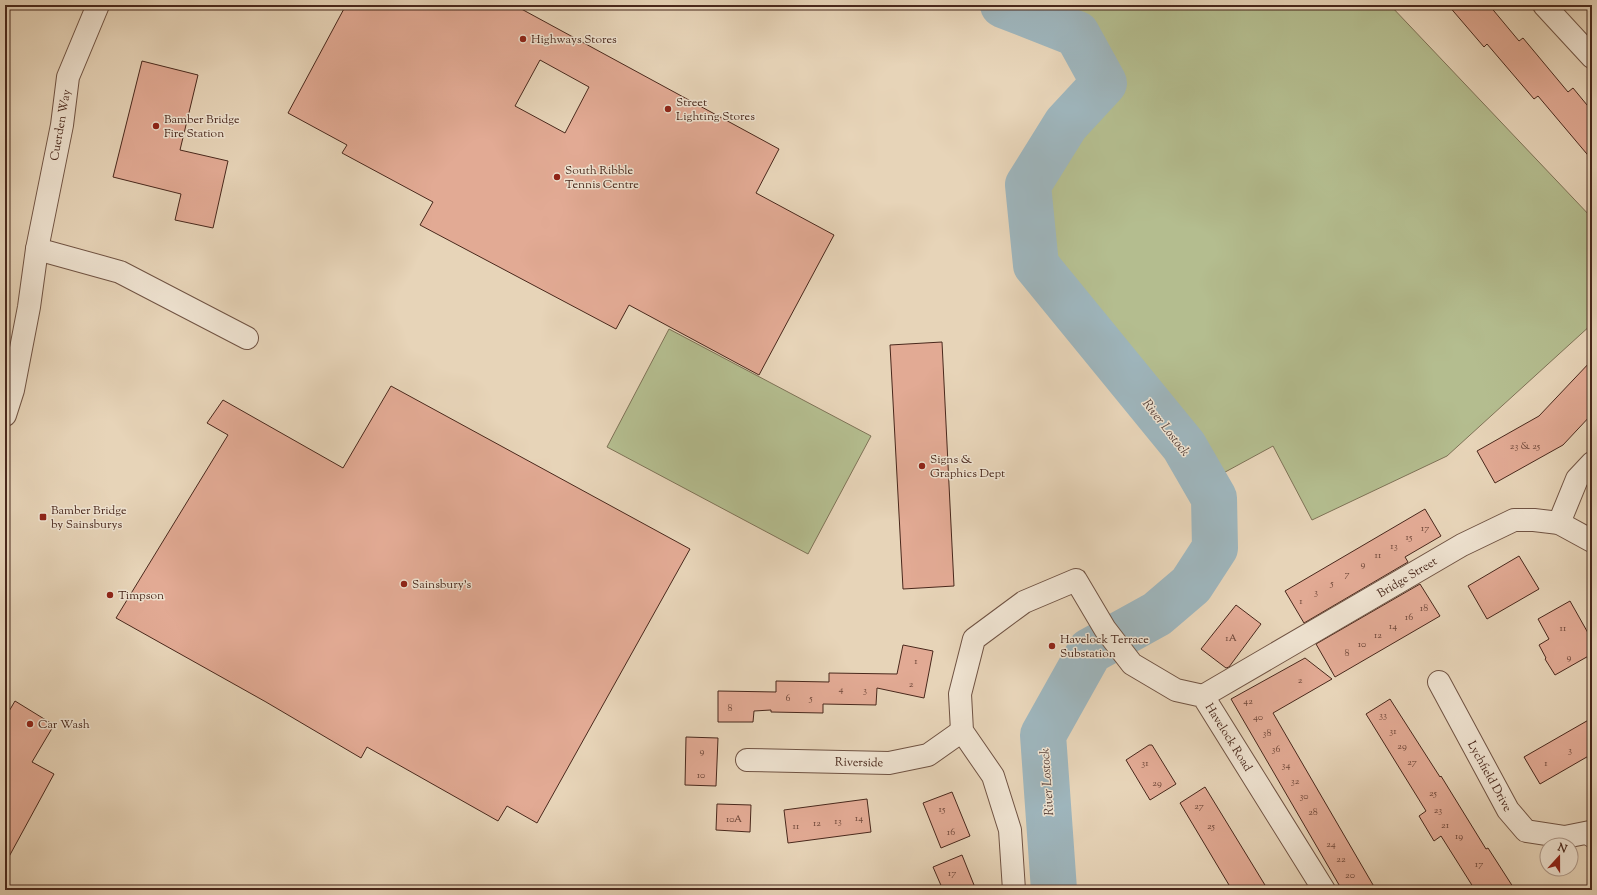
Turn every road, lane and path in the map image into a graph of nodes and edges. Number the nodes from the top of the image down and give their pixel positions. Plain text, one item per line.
1 (98, 5) edge
2 (1544, 5) edge
3 (1592, 57) edge
4 (37, 249) junction
5 (247, 338) dead end
6 (5, 415) edge
7 (1592, 463) edge
8 (1559, 523) junction
9 (1592, 541) edge
10 (1439, 682) dead end
11 (1203, 696) junction
12 (962, 731) junction
13 (747, 760) dead end
14 (1591, 831) edge
15 (1014, 890) edge
16 (1324, 890) edge

1 - 4 street, Cuerden Way
2 - 3 street
4 - 5 street
4 - 6 street, Cuerden Way
7 - 8 street
8 - 9 street
8 - 11 street, Bridge Street
10 - 14 street, Lychfield Drive
11 - 12 street, Havelock Road
11 - 16 street, Havelock Road
12 - 13 street, Riverside
12 - 15 street

